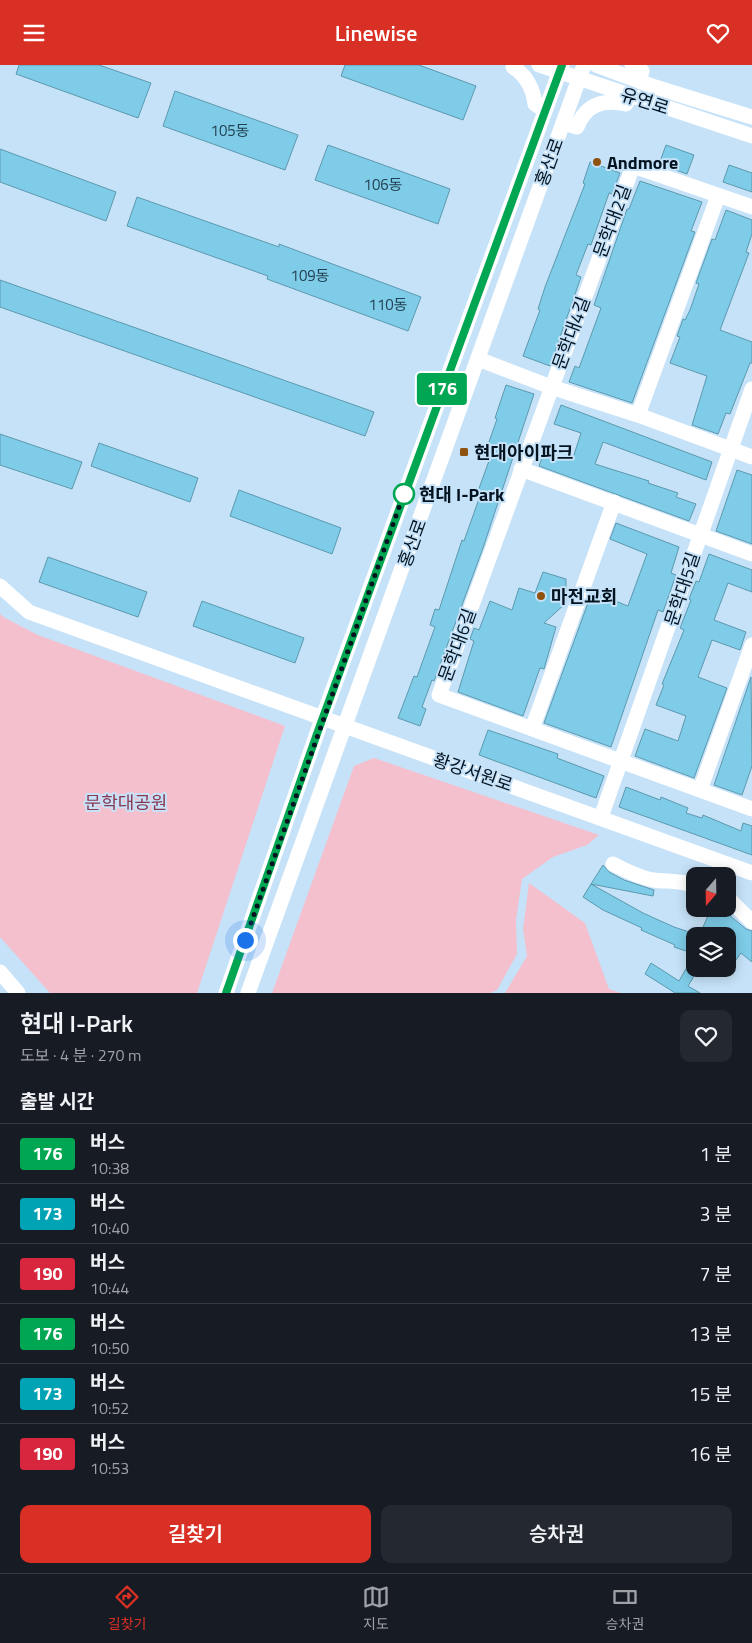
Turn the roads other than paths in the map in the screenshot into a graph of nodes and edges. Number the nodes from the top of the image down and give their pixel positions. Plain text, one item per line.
1 (514, 65) edge
2 (539, 65) edge
3 (596, 65) edge
4 (632, 65) edge
5 (561, 69) edge
6 (582, 72) edge
7 (639, 81) junction
8 (629, 96) junction
9 (544, 111) junction
10 (752, 117) edge
11 (563, 123) junction
12 (752, 136) edge
13 (718, 196) junction
14 (752, 207) edge
15 (591, 277) joint
16 (478, 359) junction
17 (551, 387) junction
18 (752, 389) edge
19 (638, 415) junction
20 (731, 449) junction
21 (752, 457) edge
22 (521, 469) junction
23 (614, 502) junction
24 (700, 535) junction
25 (752, 554) edge
26 (0, 586) edge
27 (752, 645) edge
28 (322, 719) junction
29 (346, 727) junction
30 (532, 729) junction
31 (621, 761) junction
32 (700, 790) junction
33 (752, 809) edge
34 (601, 817) junction
35 (613, 864) dead end
36 (752, 873) edge
37 (686, 882) edge
38 (736, 906) edge
39 (752, 923) edge
40 (0, 972) edge
41 (18, 993) edge
42 (226, 993) edge
43 (248, 993) edge

1 - 9 street
2 - 5 street, 유연로
3 - 7 street, 유연로
4 - 7 street
5 - 6 street, 유연로
5 - 9 street, 홍산로
6 - 8 street, 유연로
6 - 11 street, 홍산로
7 - 10 street, 유연로
8 - 11 street
8 - 12 street, 유연로
9 - 28 street, 홍산로
11 - 16 street, 홍산로
13 - 14 street, 문학대2길
13 - 15 street, 문학대2길
13 - 19 street
15 - 17 street, 문학대4길
16 - 17 street
16 - 29 street, 홍산로
17 - 19 street, 문학대4길
17 - 22 street
18 - 20 street
19 - 20 street, 문학대4길
20 - 21 street, 문학대4길
20 - 24 street
22 - 23 street, 문학대5길
22 - 30 street, 문학대6길
23 - 24 street, 문학대5길
23 - 30 street
24 - 25 street, 문학대5길
24 - 31 street, 문학대5길
26 - 28 street, 황강서원로
27 - 32 street
28 - 29 street, 황강서원로
28 - 42 street, 홍산로
29 - 34 street, 황강서원로
29 - 43 street, 홍산로
30 - 31 street, 문학대6길
31 - 32 street, 문학대6길
31 - 34 street
32 - 33 street, 문학대6길
34 - 36 street, 황강서원로
35 - 37 street
38 - 39 street
40 - 41 street

